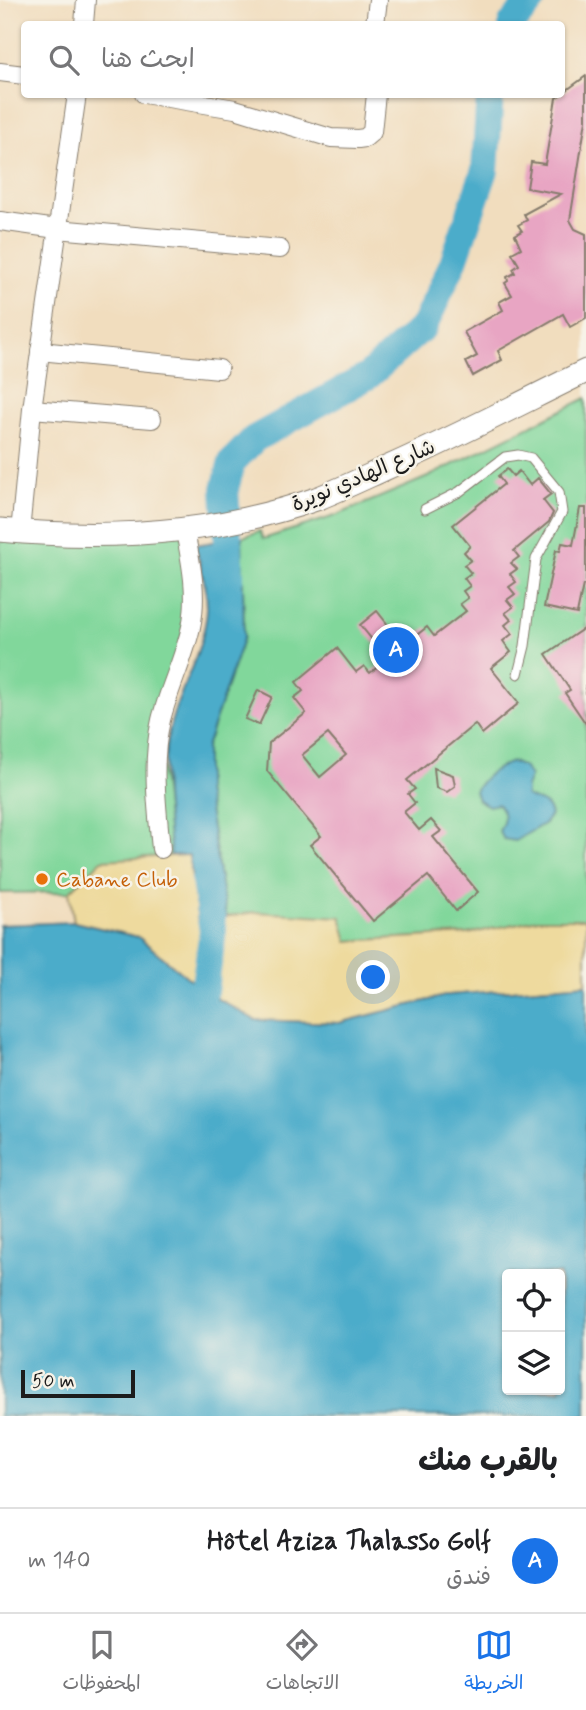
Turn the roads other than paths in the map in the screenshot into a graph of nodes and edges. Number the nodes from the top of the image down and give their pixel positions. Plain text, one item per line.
1 (86, 0) edge
2 (378, 0) edge
3 (84, 21) edge
4 (374, 21) edge
5 (0, 72) edge
6 (21, 75) edge
7 (76, 98) edge
8 (168, 98) edge
9 (376, 98) edge
10 (0, 221) edge
11 (58, 229) junction
12 (281, 249) dead end
13 (40, 351) junction
14 (219, 369) dead end
15 (586, 372) edge
16 (32, 409) junction
17 (152, 419) dead end
18 (425, 509) dead end
19 (190, 530) junction
20 (10, 531) edge
21 (518, 674) dead end
22 (161, 849) dead end

1 - 3 street
2 - 4 street
5 - 6 street
7 - 11 street
8 - 9 street
10 - 11 street
11 - 12 street
11 - 13 street
13 - 14 street
13 - 16 street
15 - 19 street, شارع الهادي نويرة
16 - 17 street
16 - 20 street
18 - 21 lane
19 - 20 street, شارع الهادي نويرة
19 - 22 street

